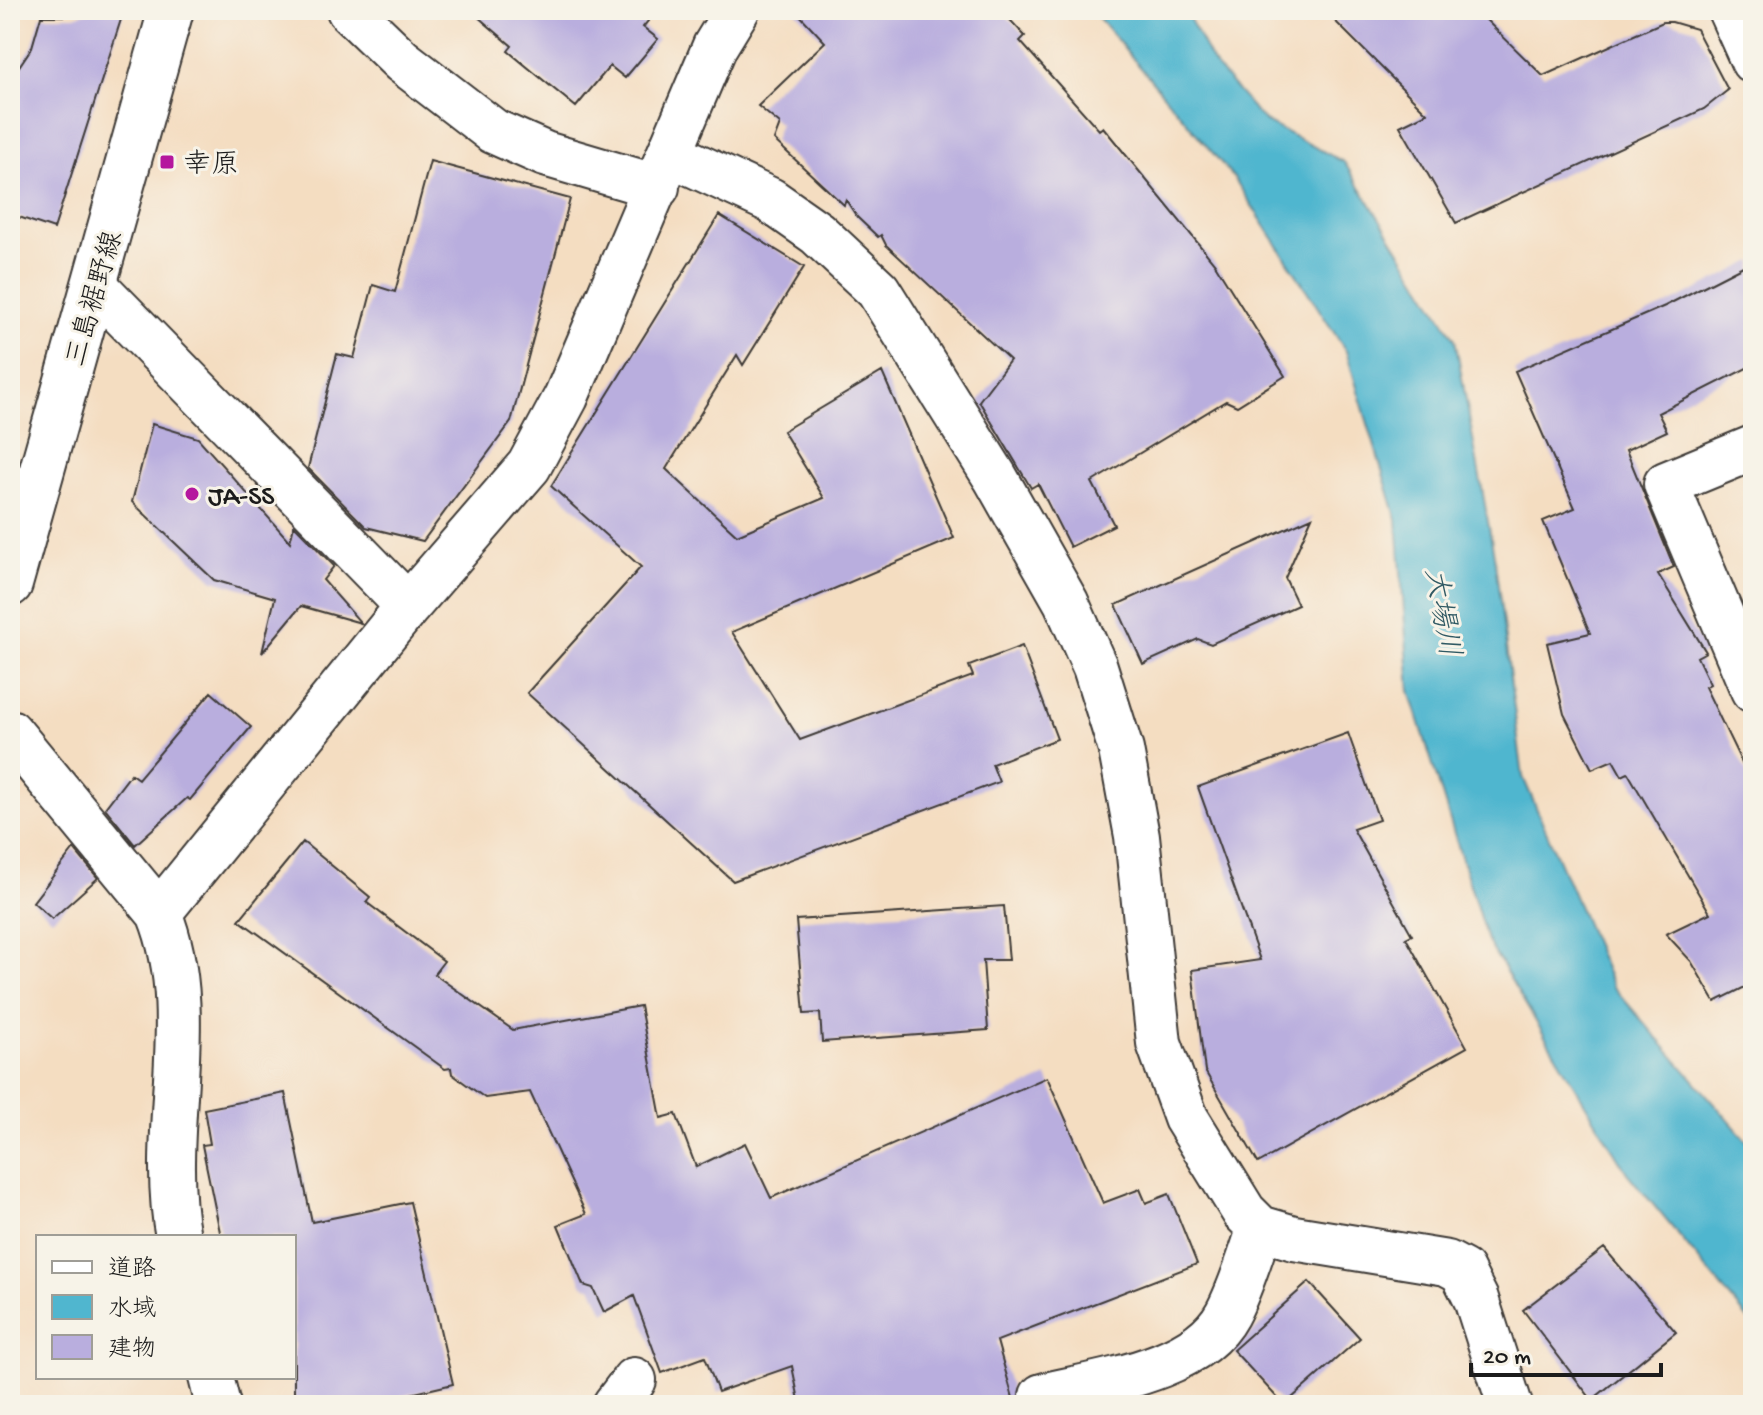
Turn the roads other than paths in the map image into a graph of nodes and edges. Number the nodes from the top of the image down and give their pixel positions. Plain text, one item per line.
1 (171, 10) edge
2 (349, 10) edge
3 (737, 10) edge
4 (1730, 10) edge
5 (1753, 61) edge
6 (664, 170) junction
7 (96, 287) junction
8 (1753, 448) edge
9 (10, 584) edge
10 (408, 606) junction
11 (1753, 690) edge
12 (10, 732) edge
13 (159, 913) junction
14 (1260, 1228) junction
15 (178, 1235) edge
16 (212, 1379) edge
17 (1042, 1396) dead end
18 (218, 1405) edge
19 (1510, 1405) edge

1 - 7 street, 三島裾野線
2 - 6 street
3 - 6 street
4 - 5 street
6 - 10 street
6 - 14 street
7 - 9 street, 三島裾野線
7 - 10 street
8 - 11 street
10 - 13 street
12 - 13 street
13 - 15 street
14 - 17 street
14 - 19 street
16 - 18 street

